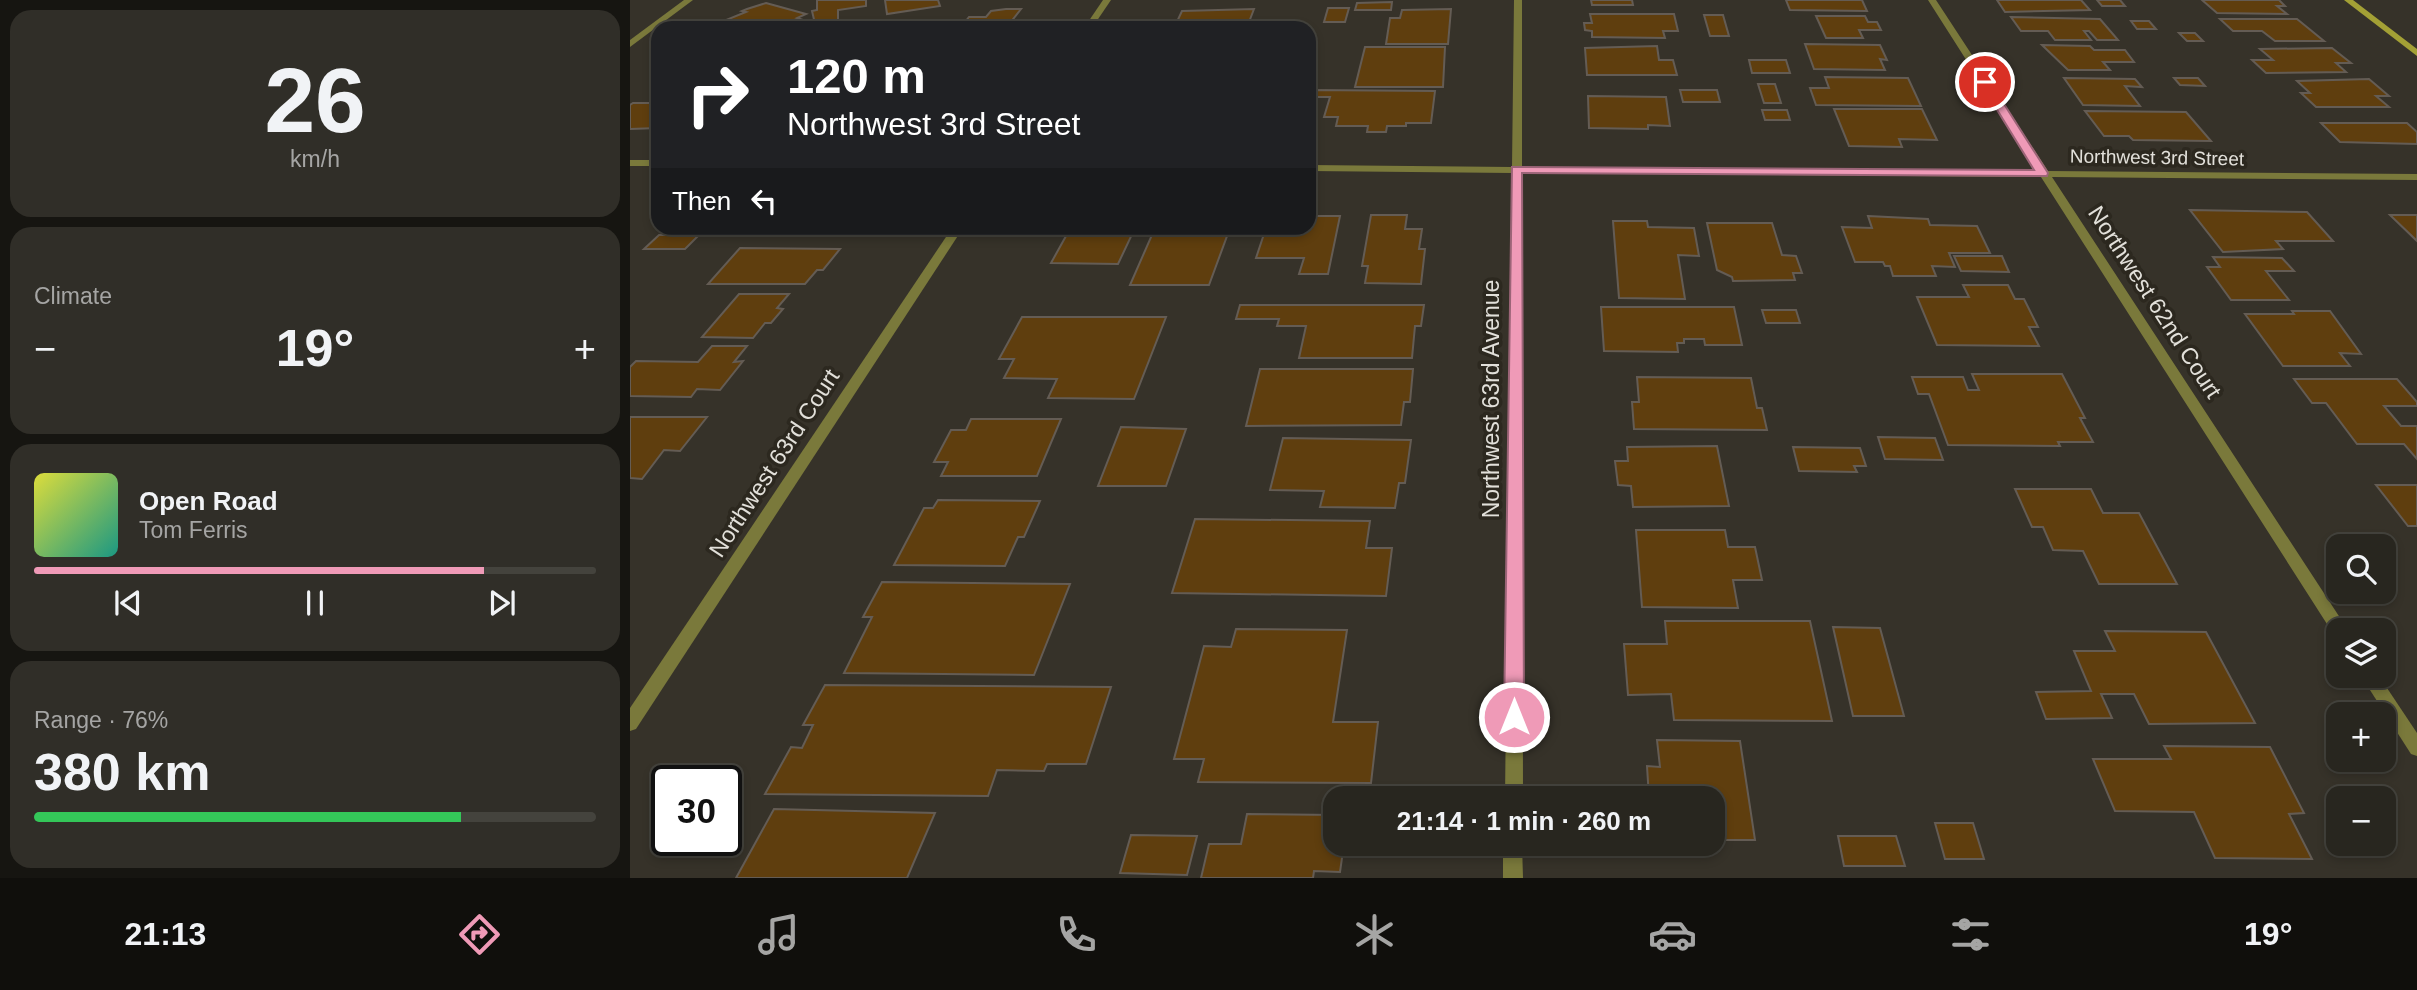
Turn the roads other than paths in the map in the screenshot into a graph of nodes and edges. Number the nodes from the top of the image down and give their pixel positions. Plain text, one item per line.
1 (689, 0) edge
2 (1107, 0) edge
3 (1518, 0) edge
4 (1932, 0) edge
5 (2348, 0) edge
6 (661, 21) edge
7 (1093, 21) edge
8 (651, 28) edge
9 (630, 44) edge
10 (2417, 53) edge
11 (630, 163) edge
12 (651, 163) edge
13 (1316, 168) edge
14 (1516, 169) junction
15 (2042, 173) junction
16 (2417, 177) edge
17 (952, 235) edge
18 (2332, 618) edge
19 (2378, 688) edge
20 (630, 723) edge
21 (2417, 748) edge
22 (1514, 786) edge
23 (1513, 856) edge
24 (1513, 878) edge

1 - 6 street
2 - 7 street
3 - 14 street, Northwest 63rd Avenue
4 - 15 street, Northwest 62nd Court
5 - 10 street
8 - 9 street
11 - 12 street
13 - 14 street, Northwest 3rd Street
14 - 15 street, Northwest 3rd Street
14 - 22 street, Northwest 63rd Avenue
15 - 16 street, Northwest 3rd Street
15 - 18 street, Northwest 62nd Court
17 - 20 street, Northwest 63rd Court
19 - 21 street
23 - 24 street

